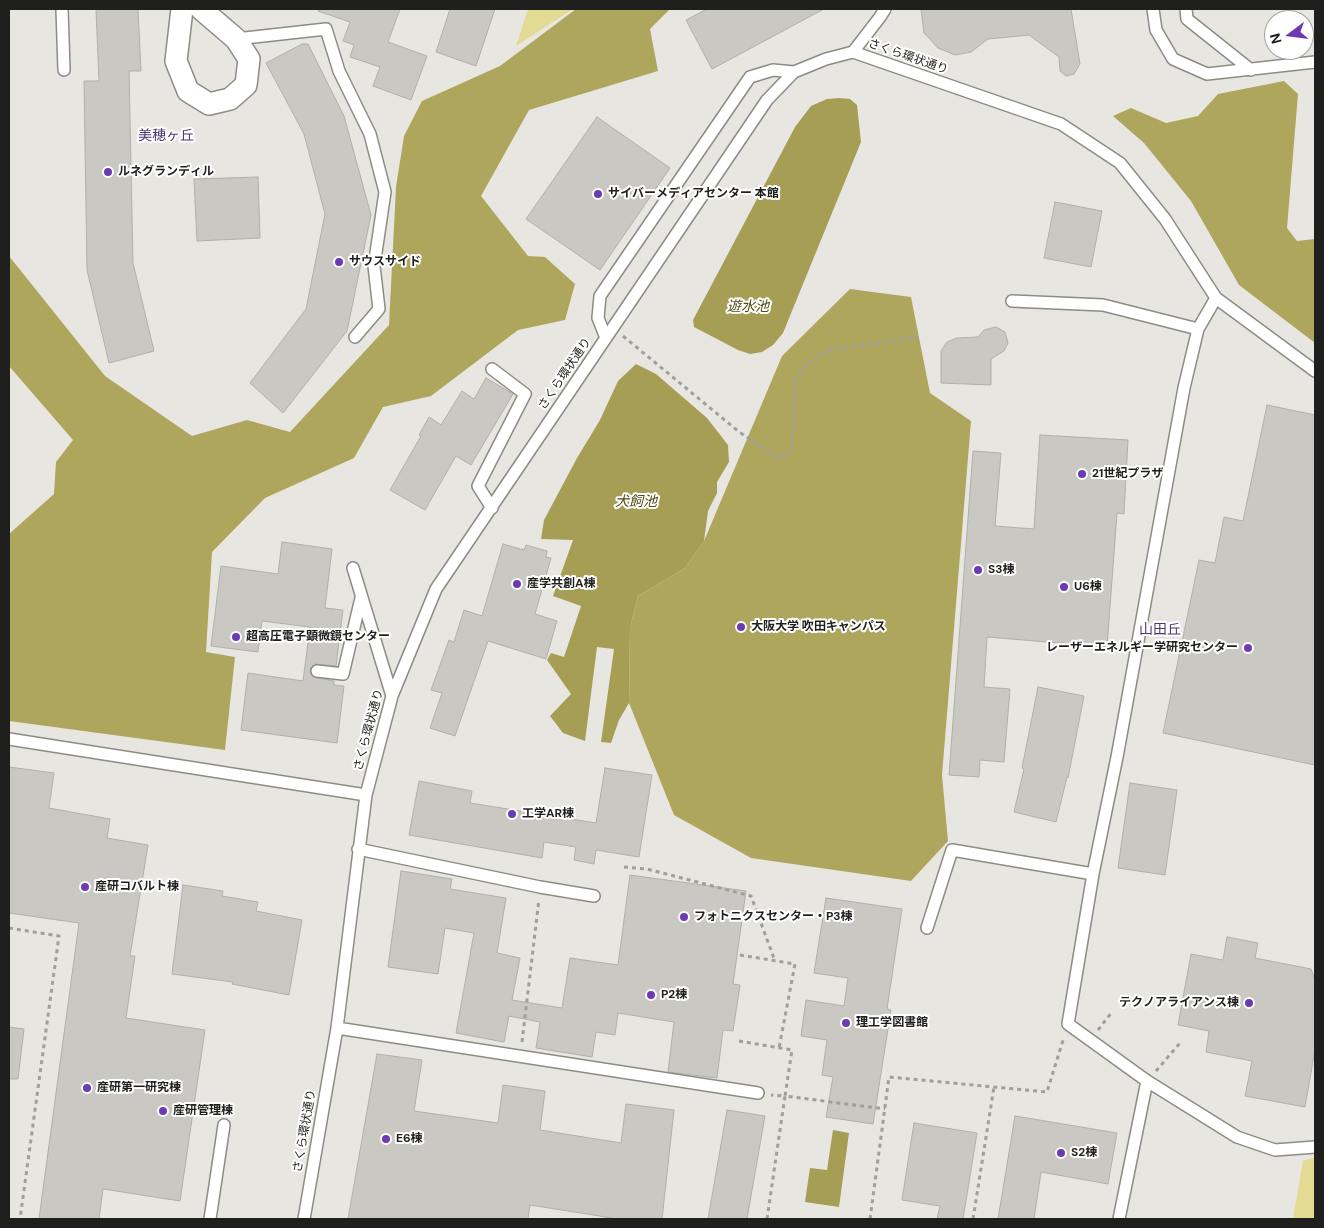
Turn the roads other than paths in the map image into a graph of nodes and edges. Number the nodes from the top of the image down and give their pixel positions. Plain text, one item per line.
1 (62, 9) edge
2 (182, 9) edge
3 (201, 9) edge
4 (884, 9) edge
5 (1153, 9) edge
6 (1186, 9) edge
7 (236, 39) junction
8 (852, 52) junction
9 (1315, 62) edge
10 (64, 70) dead end
11 (1251, 70) junction
12 (794, 72) junction
13 (1216, 298) junction
14 (1012, 301) dead end
15 (1198, 330) junction
16 (610, 333) junction
17 (355, 337) dead end
18 (492, 369) dead end
19 (1315, 371) edge
20 (492, 508) junction
21 (353, 568) dead end
22 (361, 596) junction
23 (317, 671) dead end
24 (392, 696) junction
25 (9, 739) edge
26 (366, 795) junction
27 (358, 848) junction
28 (1093, 874) junction
29 (594, 896) dead end
30 (927, 928) dead end
31 (336, 1028) junction
32 (1147, 1081) junction
33 (758, 1094) dead end
34 (224, 1125) dead end
35 (1315, 1147) edge
36 (210, 1219) edge
37 (304, 1219) edge
38 (1119, 1219) edge

1 - 10 lane
2 - 7 street
3 - 7 street
4 - 8 lane
5 - 11 lane
6 - 11 lane
7 - 17 lane
8 - 12 lane, さくら環状通り
8 - 13 lane, さくら環状通り
9 - 11 lane
12 - 16 lane, さくら環状通り
12 - 16 lane
13 - 15 lane
13 - 19 lane
14 - 15 lane
15 - 28 lane
16 - 20 lane, さくら環状通り
18 - 20 lane
20 - 24 lane, さくら環状通り
21 - 22 lane
22 - 23 lane
22 - 24 lane
24 - 26 lane, さくら環状通り
25 - 26 lane
26 - 27 lane, さくら環状通り
27 - 29 lane
27 - 31 lane, さくら環状通り
28 - 30 lane
28 - 32 lane
31 - 33 lane
31 - 37 lane, さくら環状通り
32 - 35 lane
32 - 38 lane
34 - 36 lane

